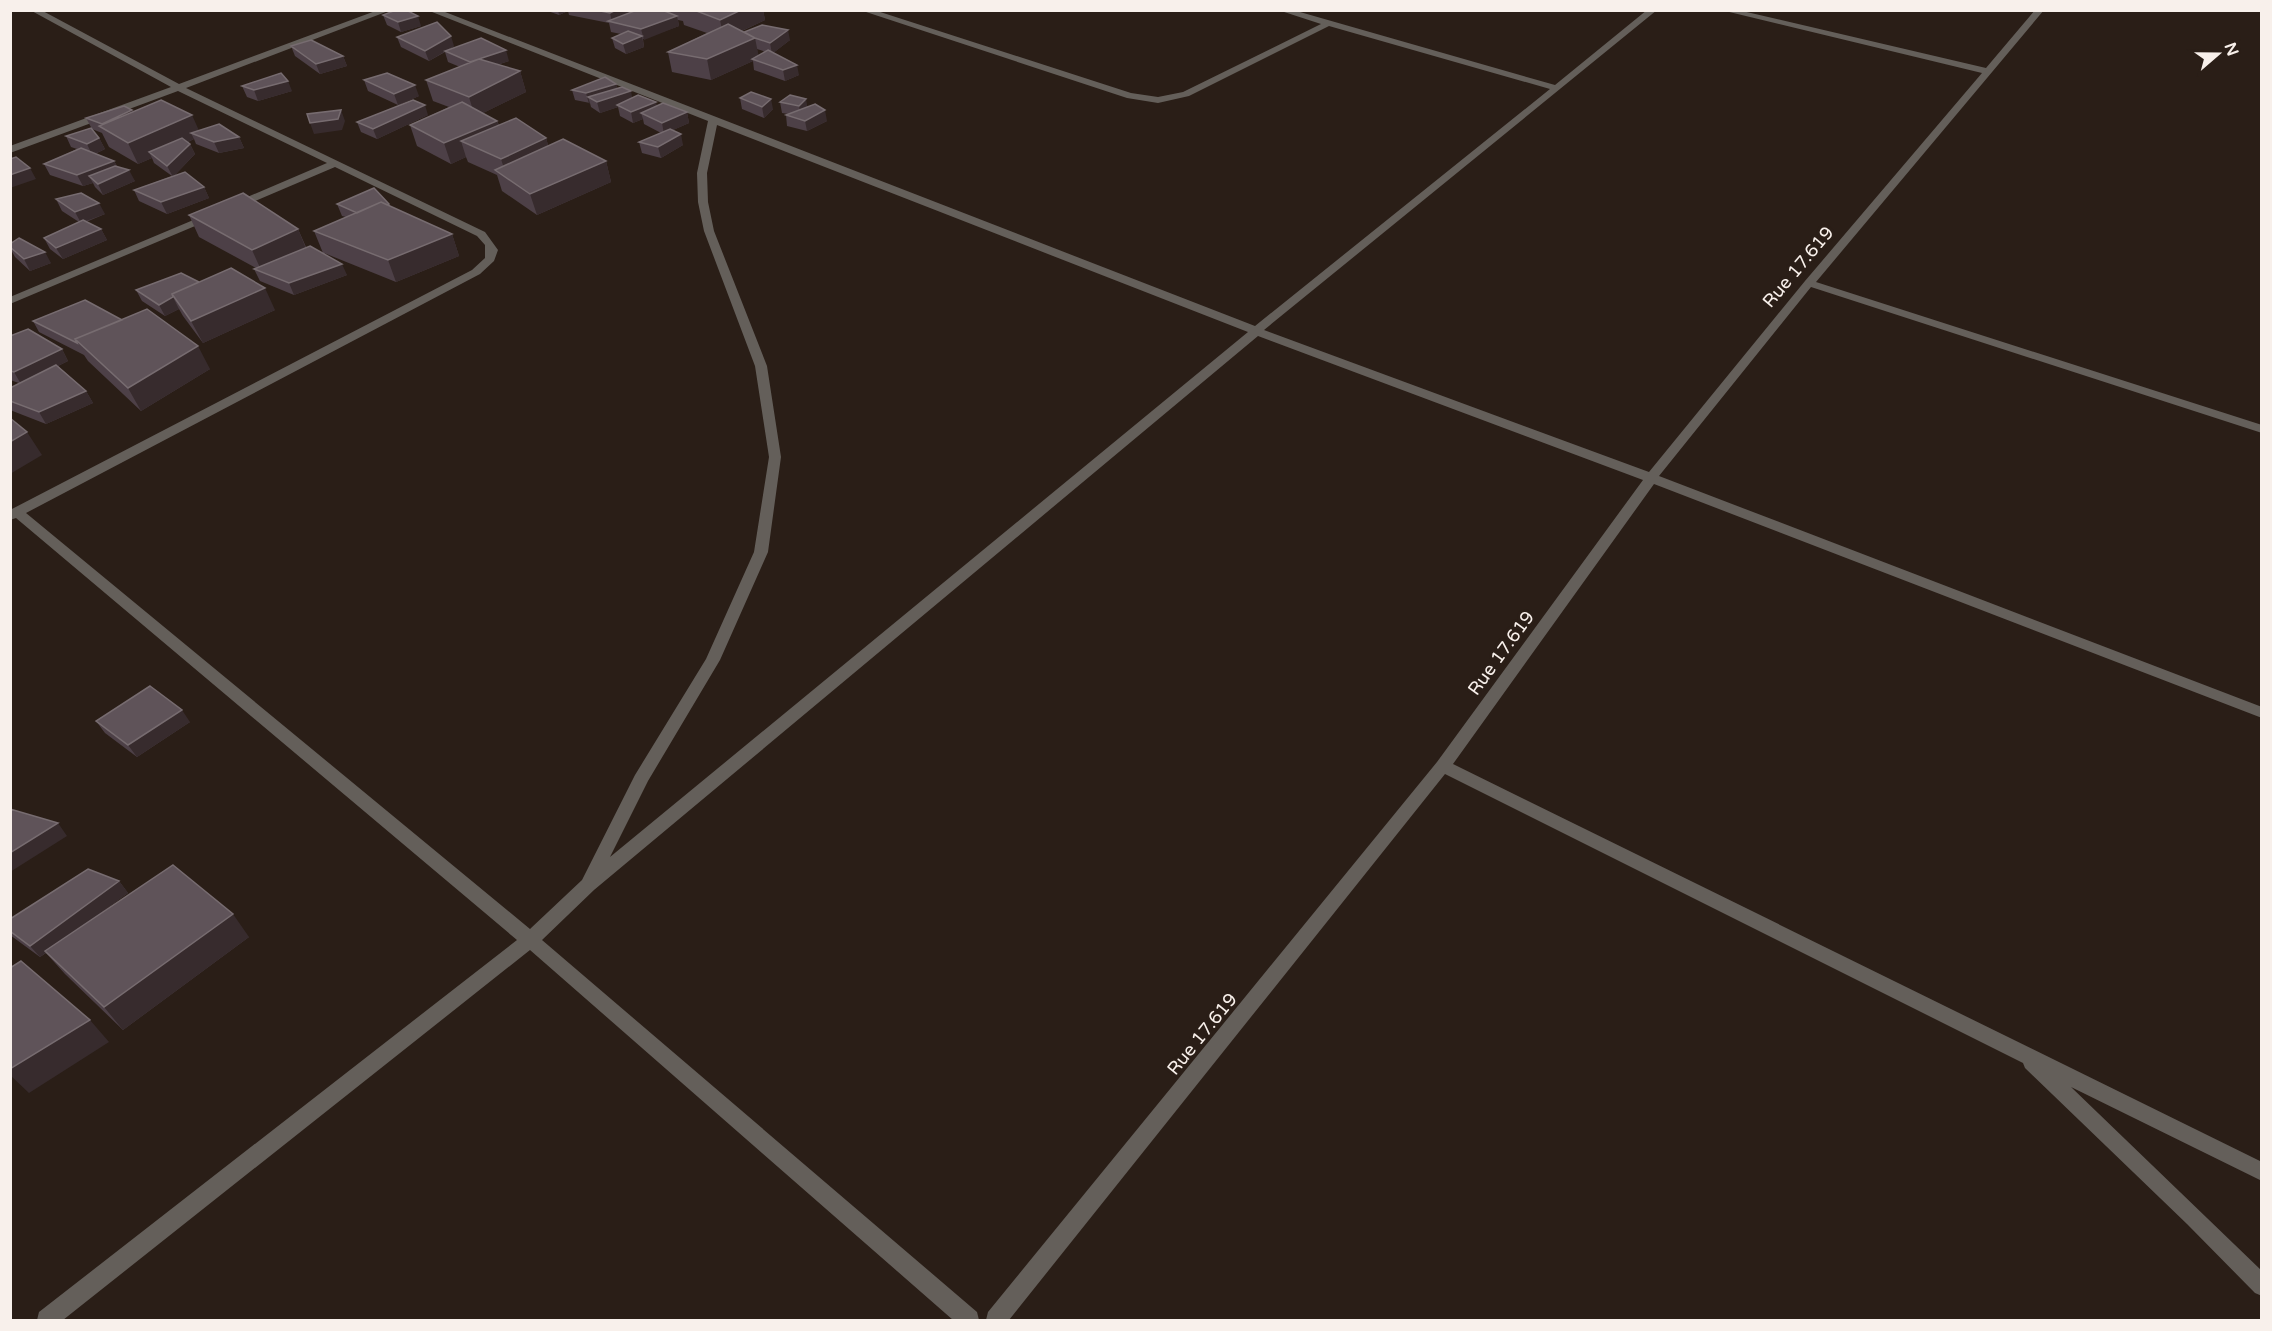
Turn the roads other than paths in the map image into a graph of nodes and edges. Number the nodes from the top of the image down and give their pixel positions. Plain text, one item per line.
1 (34, 10) edge
2 (387, 10) edge
3 (431, 10) edge
4 (864, 10) edge
5 (1282, 10) edge
6 (1653, 10) edge
7 (1725, 10) edge
8 (2040, 10) edge
9 (1329, 23) junction
10 (1989, 72) junction
11 (179, 87) junction
12 (1557, 88) junction
13 (713, 120) junction
14 (10, 150) edge
15 (334, 164) junction
16 (1809, 283) junction
17 (10, 301) edge
18 (1256, 331) junction
19 (2262, 429) edge
20 (1651, 478) junction
21 (14, 514) edge
22 (2262, 713) edge
23 (1443, 766) junction
24 (588, 885) junction
25 (530, 940) junction
26 (2020, 1052) junction
27 (2262, 1172) edge
28 (2262, 1287) edge
29 (47, 1320) edge
30 (969, 1320) edge
31 (996, 1320) edge

1 - 11 street
2 - 11 street
3 - 13 street
4 - 9 street
5 - 9 street
6 - 12 street
7 - 10 street
8 - 10 street, Rue 17.619
9 - 12 street
10 - 16 street, Rue 17.619
11 - 14 street
11 - 15 street
12 - 18 street
13 - 18 street
13 - 24 street
15 - 17 street
15 - 21 street
16 - 19 street
16 - 20 street, Rue 17.619
18 - 20 street
18 - 24 street
20 - 22 street
20 - 23 street, Rue 17.619
21 - 25 street
23 - 26 street
23 - 31 street, Rue 17.619
24 - 25 street
25 - 29 street
25 - 30 street
26 - 27 street
26 - 28 street

